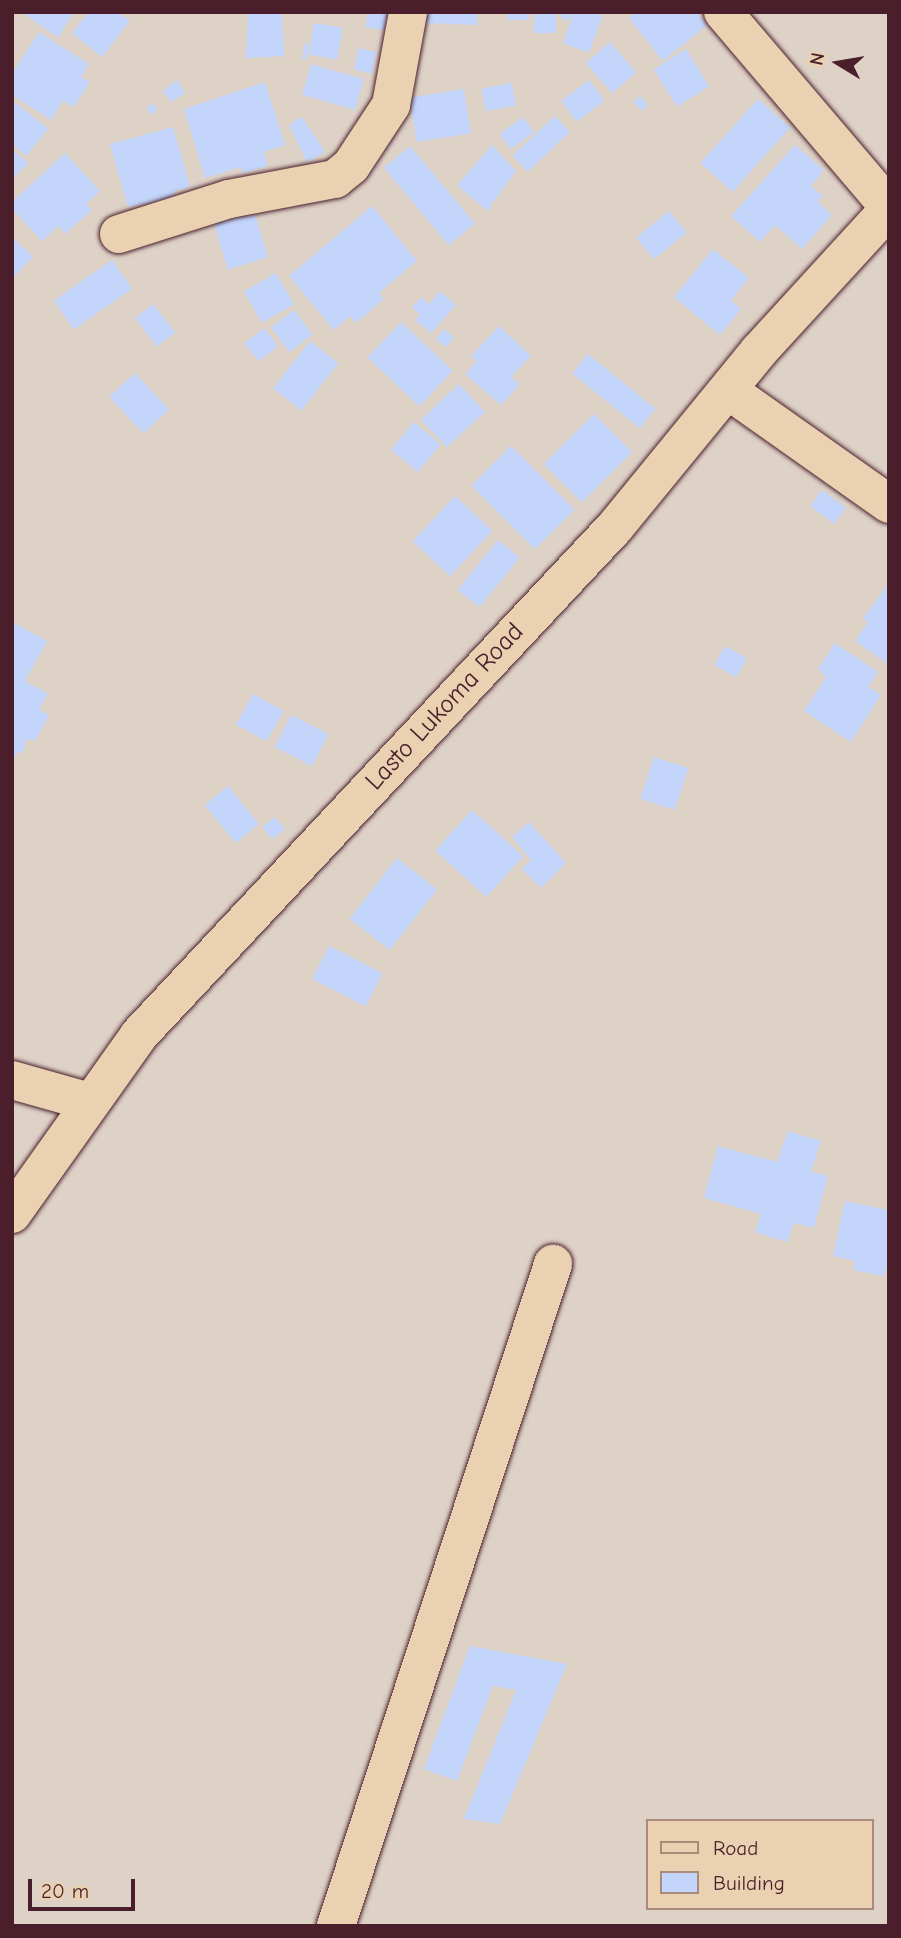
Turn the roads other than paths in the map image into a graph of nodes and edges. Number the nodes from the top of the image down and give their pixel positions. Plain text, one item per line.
1 (408, 12) edge
2 (723, 12) edge
3 (889, 208) edge
4 (119, 234) dead end
5 (729, 391) junction
6 (889, 504) edge
7 (12, 1080) edge
8 (90, 1102) junction
9 (12, 1214) edge
10 (553, 1264) dead end
11 (336, 1926) edge

1 - 4 street
2 - 3 street
3 - 5 street, Lasto Lukoma Road
5 - 6 street
5 - 8 street, Lasto Lukoma Road
7 - 8 street
8 - 9 street, Lasto Lukoma Road
10 - 11 street

